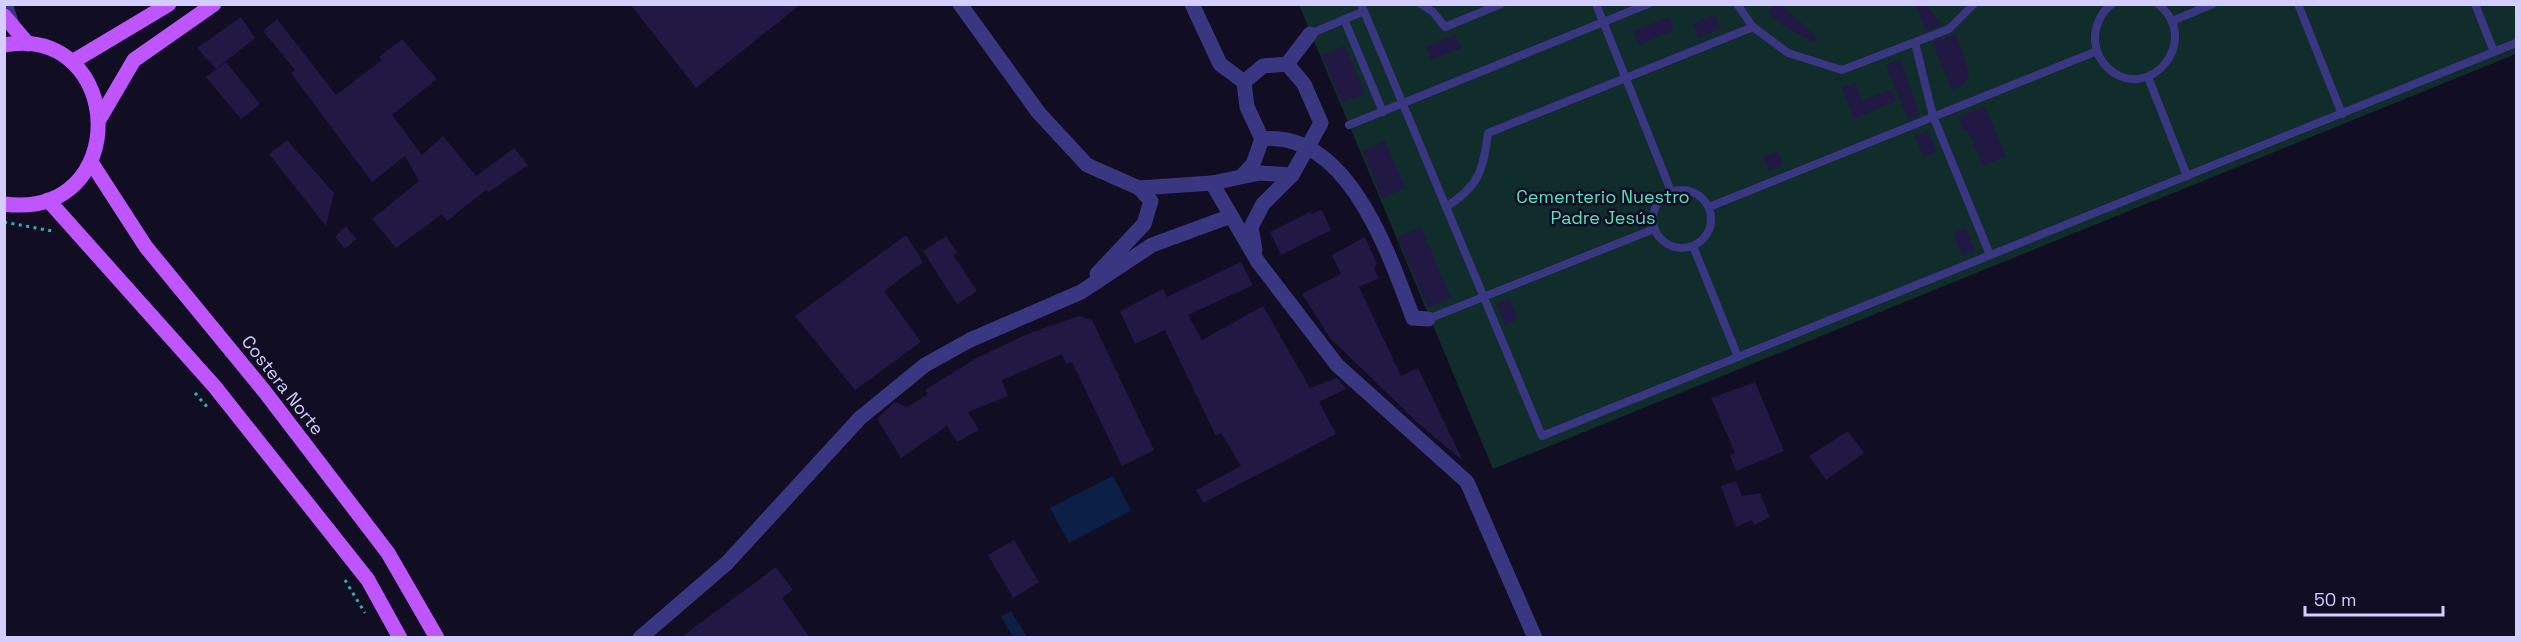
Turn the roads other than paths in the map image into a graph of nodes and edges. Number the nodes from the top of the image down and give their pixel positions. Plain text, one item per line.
1 (5, 4) edge
2 (170, 4) edge
3 (214, 4) edge
4 (960, 4) edge
5 (1192, 4) edge
6 (1421, 4) edge
7 (1501, 4) edge
8 (1596, 4) edge
9 (1648, 4) edge
10 (1737, 4) edge
11 (1974, 4) edge
12 (2112, 4) edge
13 (2158, 4) edge
14 (2212, 4) edge
15 (2298, 4) edge
16 (2475, 4) edge
17 (1363, 8) edge
18 (1344, 19) junction
19 (8, 20) edge
20 (2172, 21) junction
21 (1603, 23) junction
22 (1753, 27) junction
23 (1311, 34) joint
24 (1915, 43) junction
25 (2517, 43) edge
26 (28, 44) junction
27 (4, 45) edge
28 (2097, 51) junction
29 (2494, 52) junction
30 (72, 62) junction
31 (1287, 64) junction
32 (2148, 76) junction
33 (1626, 78) junction
34 (1244, 82) junction
35 (1403, 104) junction
36 (1383, 112) junction
37 (2342, 114) junction
38 (1933, 116) junction
39 (100, 118) junction
40 (1349, 125) dead end
41 (1262, 139) junction
42 (1309, 147) junction
43 (91, 162) junction
44 (1292, 174) junction
45 (1242, 176) junction
46 (2187, 176) junction
47 (1212, 183) junction
48 (1139, 188) junction
49 (1671, 191) junction
50 (48, 200) junction
51 (4, 204) edge
52 (1446, 207) junction
53 (1709, 207) junction
54 (1231, 216) junction
55 (1654, 229) junction
56 (1694, 246) junction
57 (1990, 255) junction
58 (1258, 262) junction
59 (1081, 292) junction
60 (1484, 296) junction
61 (1428, 319) joint
62 (1738, 357) junction
63 (400, 638) edge
64 (437, 638) edge
65 (640, 638) edge
66 (1535, 638) edge

1 - 19 street
2 - 30 main road
3 - 39 main road
4 - 48 street
5 - 34 street
6 - 7 lane
8 - 21 lane
9 - 21 lane
10 - 22 lane
11 - 24 lane
12 - 28 lane
13 - 20 lane
14 - 20 lane
15 - 37 lane
16 - 29 lane
17 - 18 lane
17 - 35 lane
18 - 23 lane
18 - 36 lane
19 - 26 main road
20 - 32 lane
21 - 33 lane
21 - 35 lane
22 - 24 lane
22 - 33 lane
23 - 31 street
24 - 38 lane
25 - 29 lane
26 - 27 main road
26 - 30 main road
28 - 32 lane
28 - 38 lane
29 - 37 lane
30 - 39 main road
31 - 34 street
31 - 42 street
32 - 46 lane
33 - 49 lane
33 - 52 lane
34 - 41 street
35 - 36 lane
35 - 52 lane
36 - 40 lane
37 - 46 lane
38 - 53 lane
38 - 57 lane
39 - 43 main road
41 - 42 street
41 - 45 street
42 - 44 street
42 - 61 street
43 - 50 main road
43 - 64 main road, Costera Norte
44 - 45 street
44 - 58 street
45 - 47 street
46 - 57 lane
47 - 48 street
47 - 54 street
48 - 59 street
49 - 53 lane
49 - 55 lane
50 - 51 main road
50 - 63 main road
52 - 60 lane
53 - 56 lane
54 - 58 street
54 - 59 street
55 - 56 lane
55 - 60 lane
56 - 62 lane
57 - 62 lane
58 - 66 street
59 - 65 street
60 - 61 lane
60 - 62 lane

